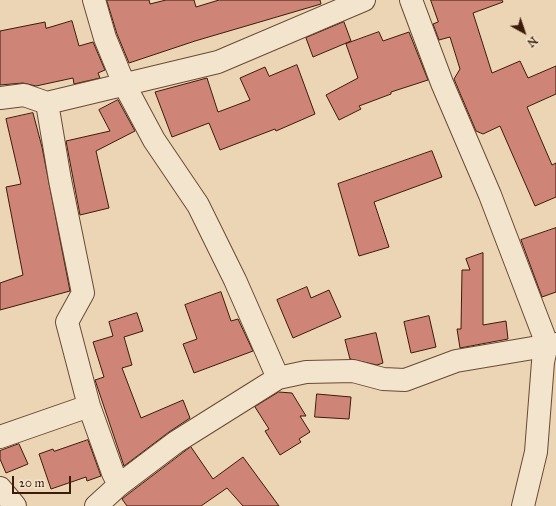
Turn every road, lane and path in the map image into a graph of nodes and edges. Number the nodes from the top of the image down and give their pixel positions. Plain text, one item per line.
1 (94, 0) edge
2 (364, 0) edge
3 (411, 0) edge
4 (124, 84) junction
5 (0, 98) edge
6 (47, 103) junction
7 (552, 344) edge
8 (278, 378) junction
9 (89, 406) junction
10 (0, 437) edge
11 (119, 485) junction
12 (0, 488) edge
13 (15, 506) edge
14 (96, 506) edge
15 (523, 506) edge

1 - 4 street
2 - 4 street
3 - 7 street
4 - 6 street
4 - 8 street
5 - 6 street
6 - 9 street
7 - 8 street
7 - 15 street
8 - 11 street
9 - 10 street
9 - 11 street
11 - 14 street
12 - 13 street

